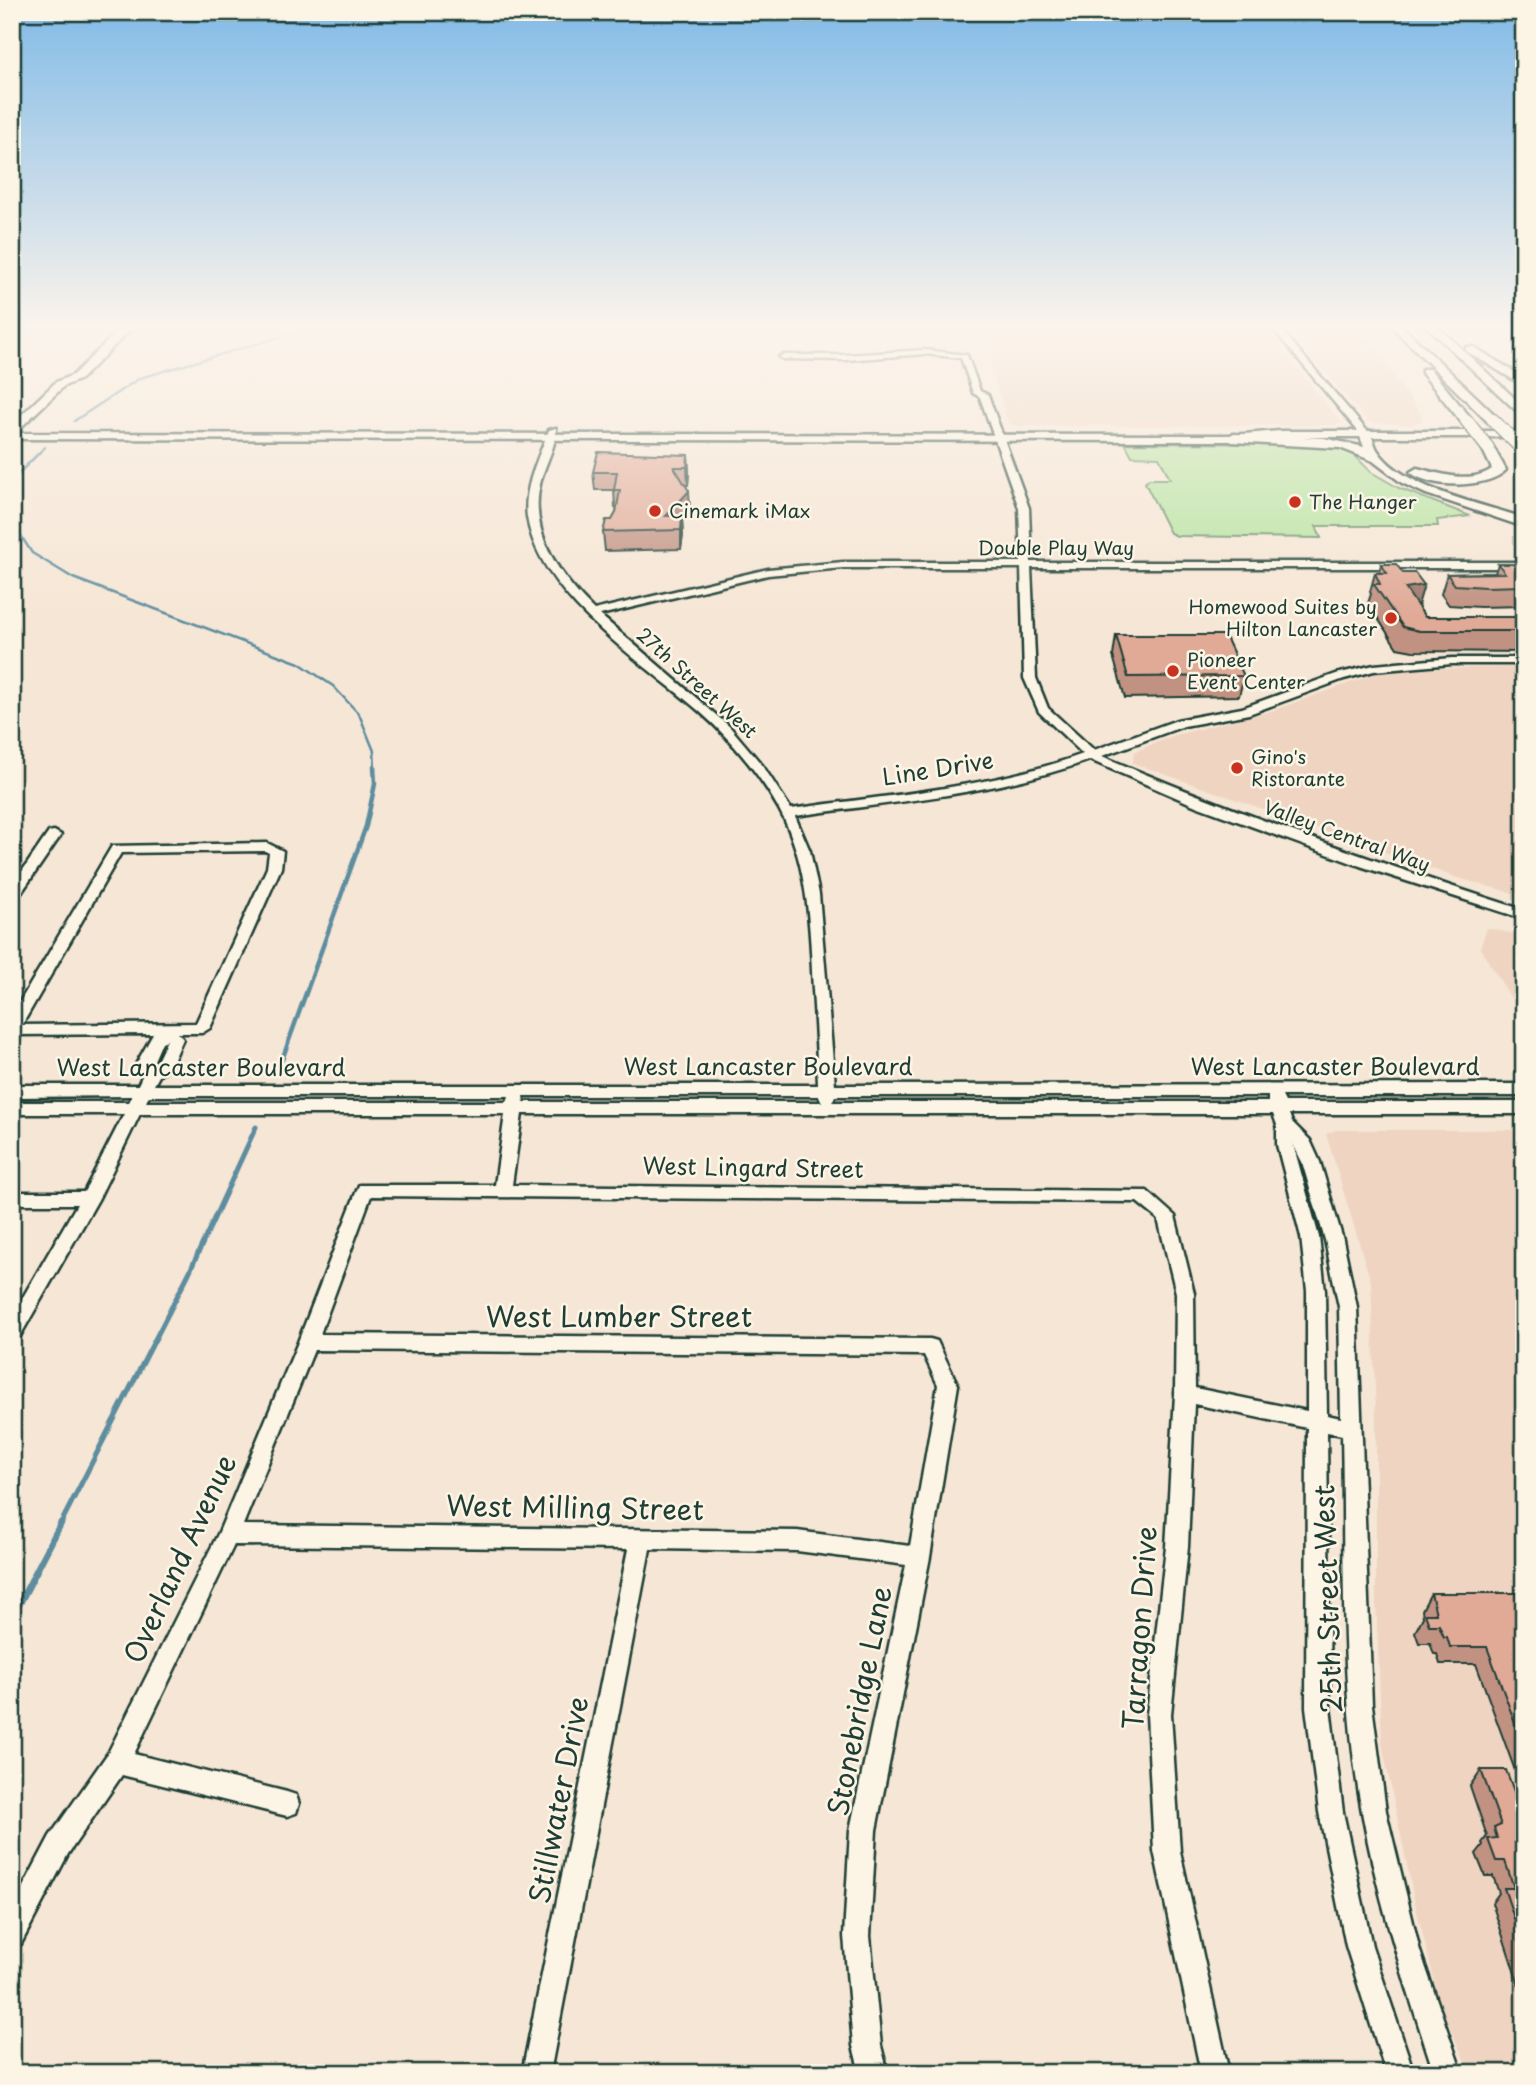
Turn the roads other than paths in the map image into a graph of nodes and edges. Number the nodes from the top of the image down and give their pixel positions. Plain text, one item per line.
1 (993, 422) edge
2 (1354, 422) edge
3 (1468, 422) edge
4 (1495, 422) edge
5 (35, 428) junction
6 (779, 430) junction
7 (13, 431) edge
8 (551, 433) junction
9 (997, 434) junction
10 (1280, 434) junction
11 (1364, 434) junction
12 (1524, 434) edge
13 (705, 438) junction
14 (1233, 438) junction
15 (1523, 449) edge
16 (12, 450) edge
17 (1377, 458) junction
18 (1524, 523) edge
19 (1027, 565) junction
20 (1524, 565) edge
21 (594, 613) junction
22 (1524, 661) edge
23 (1094, 757) junction
24 (787, 813) junction
25 (54, 835) dead end
26 (12, 896) edge
27 (1524, 915) edge
28 (12, 1029) edge
29 (167, 1031) junction
30 (827, 1089) junction
31 (1272, 1089) junction
32 (517, 1090) junction
33 (1524, 1090) edge
34 (12, 1091) edge
35 (143, 1091) junction
36 (514, 1107) junction
37 (12, 1108) edge
38 (135, 1108) junction
39 (828, 1108) junction
40 (1524, 1108) edge
41 (1282, 1116) junction
42 (503, 1189) junction
43 (365, 1190) joint
44 (1141, 1196) joint
45 (12, 1198) edge
46 (90, 1198) junction
47 (12, 1333) edge
48 (307, 1342) junction
49 (930, 1347) joint
50 (1185, 1394) junction
51 (1316, 1421) junction
52 (1352, 1429) junction
53 (229, 1535) junction
54 (641, 1538) junction
55 (919, 1557) junction
56 (117, 1762) junction
57 (287, 1804) dead end
58 (12, 1935) edge
59 (536, 2073) edge
60 (874, 2073) edge
61 (1214, 2073) edge
62 (1400, 2073) edge
63 (1448, 2073) edge

1 - 9 street
2 - 11 street
3 - 11 highway, bridge
4 - 15 highway, bridge
5 - 7 main road
5 - 8 main road
5 - 16 main road
6 - 8 main road
6 - 9 main road
6 - 13 main road
8 - 13 main road
8 - 21 street, 27th Street West
9 - 10 main road
9 - 13 main road
9 - 14 main road
9 - 19 street, Valley Central Way
10 - 11 main road
10 - 14 main road
11 - 12 main road
11 - 17 highway
14 - 17 highway
17 - 18 highway
19 - 20 street, Double Play Way
19 - 21 street, Double Play Way
19 - 23 street, Valley Central Way
21 - 24 street, 27th Street West
22 - 23 street, Line Drive
23 - 24 street, Line Drive
23 - 27 street, Valley Central Way
24 - 30 street, 27th Street West
25 - 26 street
28 - 29 street
28 - 29 street
29 - 35 street
30 - 31 street, West Lancaster Boulevard
30 - 32 street, West Lancaster Boulevard
30 - 39 street, 27th Street West
31 - 33 street, West Lancaster Boulevard
31 - 41 street, 25th Street West
32 - 35 street, West Lancaster Boulevard
32 - 36 street
34 - 35 street, West Lancaster Boulevard
35 - 38 street
36 - 38 street, West Lancaster Boulevard
36 - 39 street, West Lancaster Boulevard
36 - 42 street
37 - 38 street, West Lancaster Boulevard
38 - 46 street
39 - 41 street, West Lancaster Boulevard
40 - 41 street, West Lancaster Boulevard
41 - 51 street, 25th Street West
41 - 52 street, 25th Street West
42 - 43 street, West Lingard Street
42 - 44 street, West Lingard Street
43 - 48 street, Overland Avenue
44 - 50 street, Tarragon Drive
45 - 46 street
46 - 47 street
48 - 49 street, West Lumber Street
48 - 53 street, Overland Avenue
49 - 55 street, Stonebridge Lane
50 - 51 street
50 - 61 street, Tarragon Drive
51 - 52 street
51 - 62 street, 25th Street West
52 - 63 street, 25th Street West
53 - 54 street, West Milling Street
53 - 56 street, Overland Avenue
54 - 55 street, West Milling Street
54 - 59 street, Stillwater Drive
55 - 60 street, Stonebridge Lane
56 - 57 street
56 - 58 street, Overland Avenue

